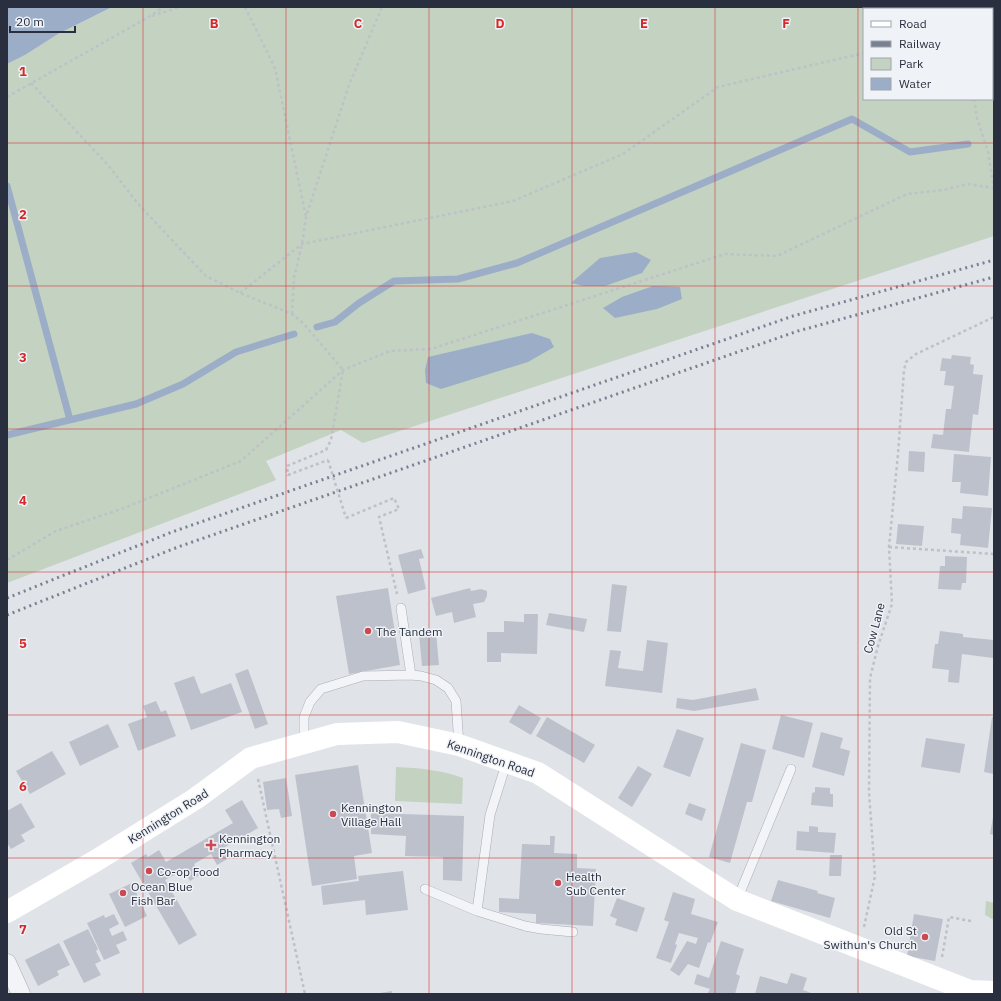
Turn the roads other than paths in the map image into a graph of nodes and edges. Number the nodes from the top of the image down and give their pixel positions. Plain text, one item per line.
1 (401, 608) road end
2 (411, 675) junction
3 (304, 742) junction
4 (459, 745) junction
5 (507, 761) junction
6 (791, 770) dead end
7 (425, 889) dead end
8 (737, 900) junction
9 (477, 911) junction
10 (7, 912) edge
11 (572, 932) dead end
12 (7, 963) edge
13 (970, 992) edge
14 (994, 992) edge
15 (21, 994) edge

1 - 2 lane
2 - 3 lane
2 - 4 lane
3 - 4 street, Kennington Road
3 - 10 street, Kennington Road
4 - 5 street, Kennington Road
5 - 8 street, Kennington Road
5 - 9 lane
6 - 8 lane
7 - 9 lane
8 - 13 street, Kennington Road
9 - 11 lane
12 - 15 street
13 - 14 street, Kennington Road

